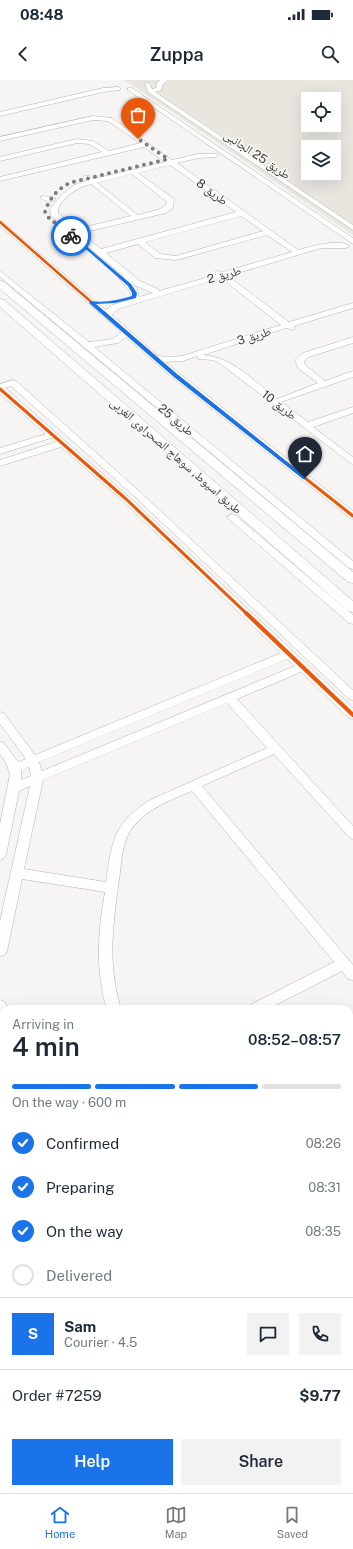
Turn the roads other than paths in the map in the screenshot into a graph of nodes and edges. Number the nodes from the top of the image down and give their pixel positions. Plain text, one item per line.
1 (166, 80) edge
2 (149, 83) edge
3 (118, 89) junction
4 (130, 90) junction
5 (0, 107) edge
6 (178, 110) junction
7 (0, 114) edge
8 (170, 117) junction
9 (0, 139) edge
10 (146, 144) junction
11 (203, 147) junction
12 (246, 148) junction
13 (237, 150) junction
14 (108, 153) junction
15 (215, 155) junction
16 (0, 159) edge
17 (170, 161) junction
18 (133, 172) junction
19 (1, 178) edge
20 (89, 180) junction
21 (340, 211) junction
22 (242, 213) junction
23 (332, 213) junction
24 (136, 217) junction
25 (317, 217) junction
26 (353, 219) edge
27 (0, 222) edge
28 (353, 228) edge
29 (77, 232) junction
30 (268, 232) junction
31 (69, 234) junction
32 (330, 235) junction
33 (139, 241) junction
34 (351, 246) edge
35 (294, 250) junction
36 (101, 252) junction
37 (0, 273) edge
38 (221, 274) junction
39 (0, 284) edge
40 (155, 290) junction
41 (135, 297) junction
42 (0, 302) edge
43 (91, 302) junction
44 (353, 305) edge
45 (353, 309) edge
46 (107, 316) junction
47 (289, 327) junction
48 (126, 333) junction
49 (353, 340) edge
50 (87, 345) junction
51 (139, 345) junction
52 (231, 348) junction
53 (101, 357) junction
54 (201, 357) junction
55 (155, 358) junction
56 (353, 374) edge
57 (175, 376) junction
58 (324, 384) junction
59 (0, 388) edge
60 (281, 399) junction
61 (353, 410) edge
62 (310, 425) junction
63 (53, 435) junction
64 (63, 443) junction
65 (0, 451) edge
66 (353, 454) edge
67 (353, 462) edge
68 (0, 463) edge
69 (237, 515) junction
70 (353, 516) edge
71 (353, 566) edge
72 (353, 579) edge
73 (353, 608) edge
74 (353, 621) edge
75 (289, 654) junction
76 (303, 667) junction
77 (353, 696) edge
78 (229, 698) junction
79 (353, 715) edge
80 (0, 716) edge
81 (0, 746) edge
82 (275, 749) junction
83 (33, 760) junction
84 (14, 768) junction
85 (38, 778) junction
86 (194, 785) junction
87 (14, 788) junction
88 (353, 834) edge
89 (0, 855) edge
90 (17, 873) junction
91 (112, 888) junction
92 (0, 952) edge
93 (343, 964) junction
94 (353, 975) edge
95 (113, 1005) edge
96 (263, 1005) edge

1 - 2 street
2 - 4 street
2 - 6 street
3 - 4 street
3 - 5 street
3 - 7 street
4 - 8 street
6 - 12 street, طريق 25 الجانبى
6 - 13 street
8 - 11 street
8 - 25 street
9 - 10 street, طريق 8
10 - 14 street
10 - 17 street, طريق 8
11 - 15 street
11 - 17 street
12 - 13 street
12 - 21 street, طريق 25 الجانبى
13 - 23 street
14 - 16 street
14 - 19 street
15 - 17 street
15 - 32 street
17 - 18 street
17 - 20 street
17 - 22 street, طريق 8
18 - 20 street
18 - 24 street
20 - 24 street
20 - 29 street
20 - 31 street
21 - 23 street
21 - 26 street, طريق 25 الجانبى
22 - 30 street, طريق 8
22 - 33 street
23 - 25 street
23 - 28 street
24 - 29 street
25 - 34 street
27 - 43 street
29 - 31 street
29 - 36 street
30 - 33 street
30 - 35 street, طريق 8
31 - 41 street
32 - 34 street
32 - 35 street, طريق 2
33 - 36 street
34 - 38 street, طريق 2
35 - 38 street, طريق 2
36 - 40 street
37 - 50 street, طريق 25
38 - 40 street, طريق 2
38 - 46 street, طريق 2
38 - 47 street
39 - 72 main road, طريق اسيوط, سوهاج الصحراوى الغربى
40 - 41 street, طريق 2
41 - 43 street, طريق 2
42 - 69 main road, طريق اسيوط, سوهاج الصحراوى الغربى
43 - 46 street
44 - 47 street, طريق 3
45 - 47 street, طريق 3
46 - 48 street
47 - 52 street, طريق 3
47 - 55 street, طريق 3
48 - 50 street
48 - 51 street
49 - 58 street
50 - 53 street, طريق 25
51 - 53 street
51 - 55 street
52 - 54 street, طريق 3
52 - 60 street, طريق 10
53 - 71 street, طريق 25
54 - 57 street, طريق 3
54 - 62 street, طريق 10
55 - 57 street
56 - 58 street
57 - 70 street
58 - 60 street
59 - 63 street
59 - 77 street
60 - 62 street, طريق 10
61 - 62 street
62 - 66 street, طريق 10
62 - 67 street, طريق 10
63 - 64 street
63 - 65 street
64 - 68 street
64 - 75 street
69 - 73 main road, طريق اسيوط, سوهاج الصحراوى الغربى
69 - 74 street
75 - 76 street
75 - 83 street
76 - 78 street
76 - 79 street
78 - 82 street
78 - 85 street
80 - 83 street
81 - 84 street
82 - 86 street
82 - 88 street
83 - 84 street
83 - 85 street
84 - 87 street
85 - 87 street
85 - 90 street
86 - 91 street
86 - 93 street
87 - 89 street
90 - 91 street
90 - 92 street
91 - 95 street
93 - 94 street
93 - 96 street

